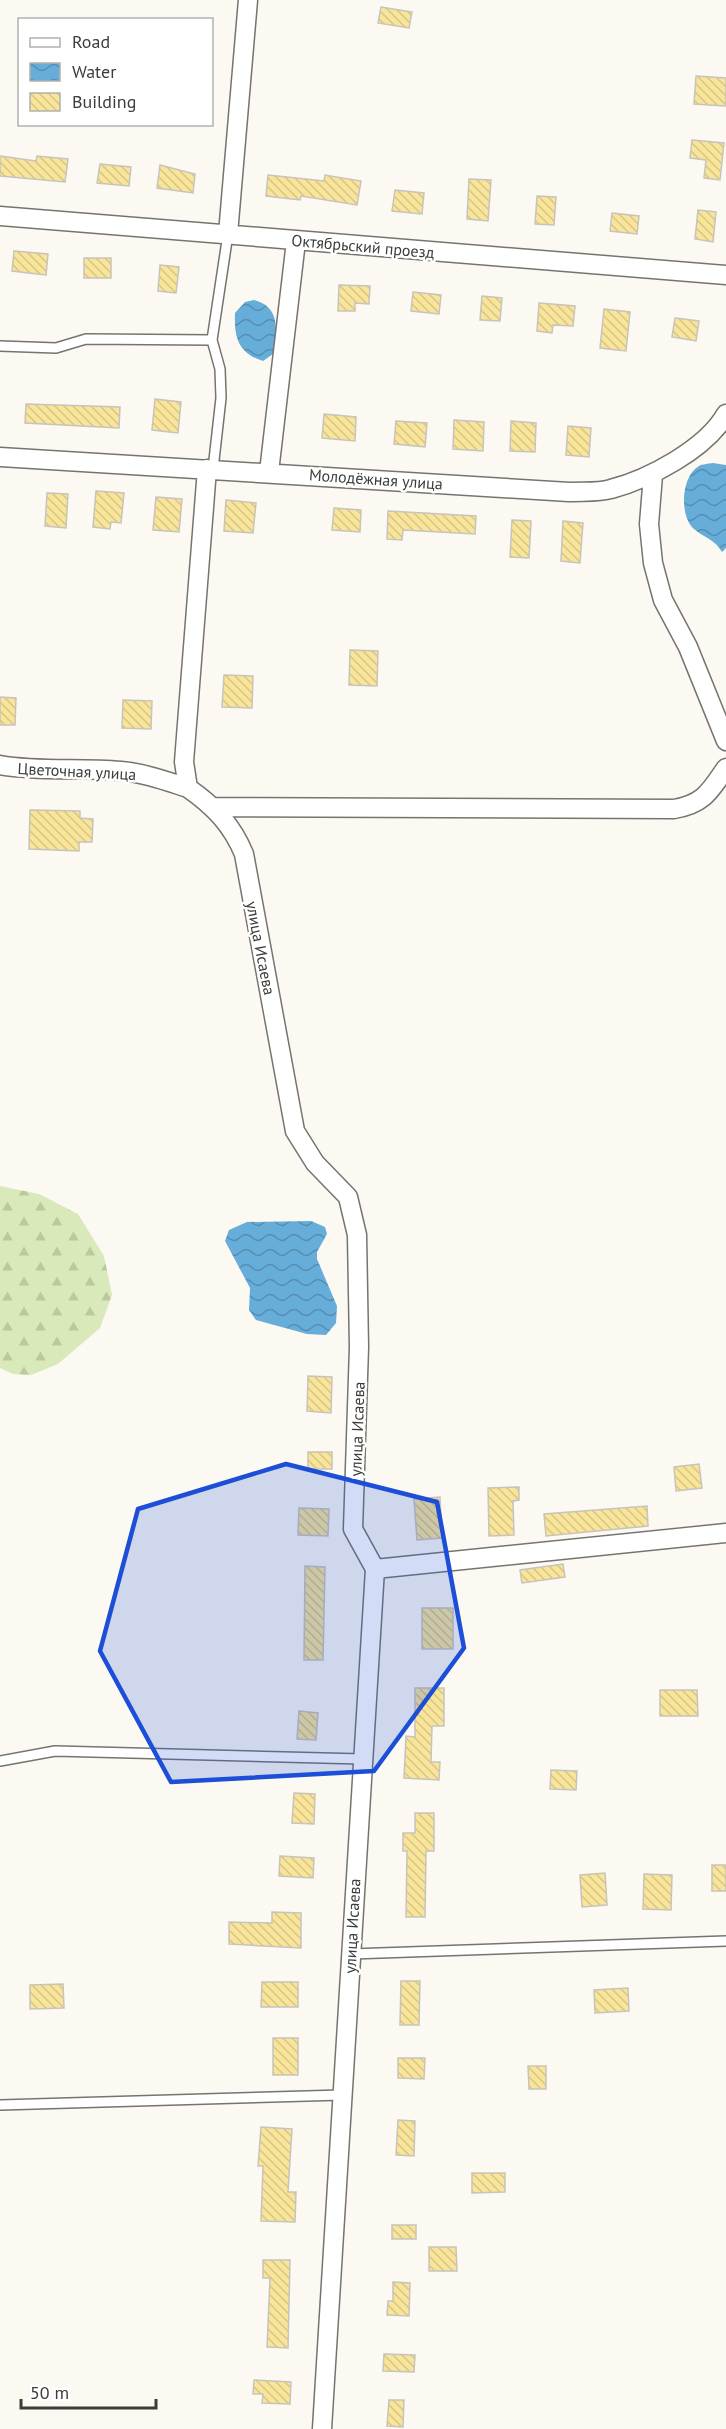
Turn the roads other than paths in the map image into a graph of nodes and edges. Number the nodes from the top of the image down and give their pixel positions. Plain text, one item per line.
1 (248, 0) edge
2 (0, 216) edge
3 (228, 234) junction
4 (296, 240) junction
5 (726, 275) edge
6 (212, 340) junction
7 (0, 346) edge
8 (726, 414) edge
9 (0, 457) edge
10 (210, 469) junction
11 (269, 472) junction
12 (652, 475) junction
13 (726, 741) edge
14 (0, 765) edge
15 (726, 768) edge
16 (188, 788) junction
17 (214, 807) junction
18 (726, 1533) edge
19 (375, 1569) junction
20 (362, 1759) junction
21 (0, 1761) edge
22 (726, 1941) edge
23 (351, 1954) junction
24 (342, 2095) junction
25 (0, 2105) edge
26 (322, 2429) edge

1 - 3 street
2 - 3 street, Октябрьский проезд
3 - 4 street, Октябрьский проезд
3 - 6 lane
4 - 5 street, Октябрьский проезд
4 - 11 street
6 - 7 lane
6 - 10 lane
8 - 12 street, Молодёжная улица
9 - 10 street, Молодёжная улица
10 - 11 street, Молодёжная улица
10 - 16 street
11 - 12 street, Молодёжная улица
12 - 13 street
14 - 16 street, Цветочная улица
15 - 17 street
16 - 17 street, улица Исаева
17 - 19 street, улица Исаева
18 - 19 street
19 - 20 street, улица Исаева
20 - 21 lane
20 - 23 street, улица Исаева
22 - 23 lane
23 - 24 street, улица Исаева
24 - 25 lane
24 - 26 street, улица Исаева

